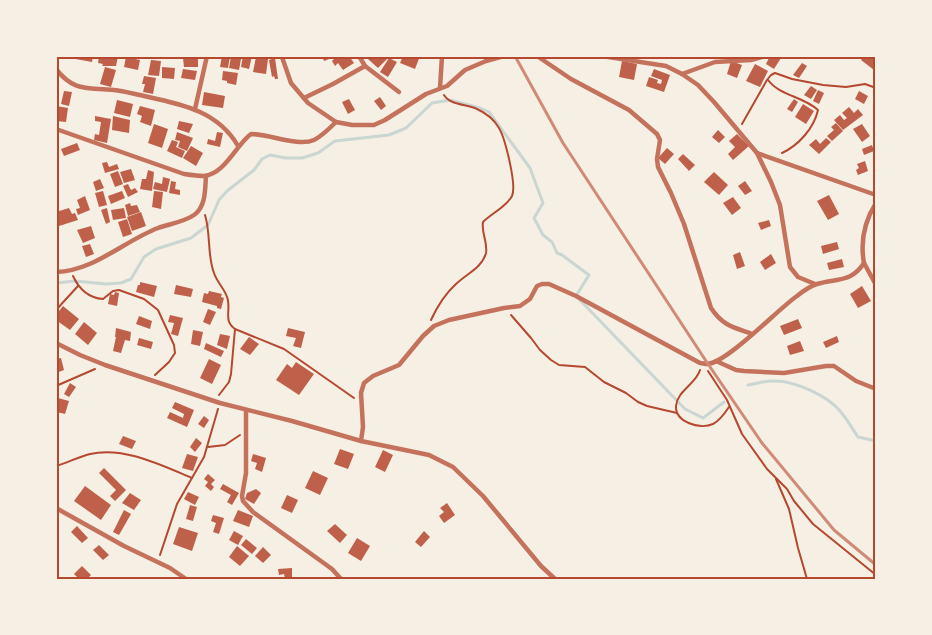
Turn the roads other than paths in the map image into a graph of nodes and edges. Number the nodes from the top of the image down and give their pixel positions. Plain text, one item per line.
1 (207, 56) edge
2 (359, 56) edge
3 (442, 56) edge
4 (504, 56) edge
5 (537, 56) edge
6 (602, 56) edge
7 (766, 56) edge
8 (283, 57) edge
9 (365, 66) junction
10 (56, 69) edge
11 (682, 74) junction
12 (440, 88) junction
13 (399, 92) dead end
14 (304, 98) junction
15 (195, 109) junction
16 (336, 122) junction
17 (56, 129) edge
18 (238, 146) junction
19 (757, 153) junction
20 (206, 176) junction
21 (876, 195) edge
22 (876, 203) edge
23 (864, 263) junction
24 (56, 272) edge
25 (815, 284) junction
26 (876, 285) edge
27 (752, 334) junction
28 (56, 343) edge
29 (716, 362) junction
30 (876, 389) edge
31 (246, 410) junction
32 (361, 441) junction
33 (56, 508) edge
34 (186, 579) edge
35 (341, 579) edge
36 (555, 579) edge

1 - 15 street
2 - 9 street
3 - 12 street
4 - 12 street
5 - 27 street
6 - 11 street
7 - 11 street
8 - 14 street
9 - 13 street
9 - 14 street
10 - 15 street
11 - 19 street
12 - 16 street
14 - 16 street
15 - 18 street
16 - 18 street
17 - 20 street
18 - 20 street
19 - 21 street
19 - 25 street
20 - 24 street
22 - 23 street
23 - 25 street
23 - 26 street
25 - 27 street
27 - 29 street
28 - 31 street
29 - 30 street
29 - 32 street
31 - 32 street
31 - 35 street
32 - 36 street
33 - 34 street

